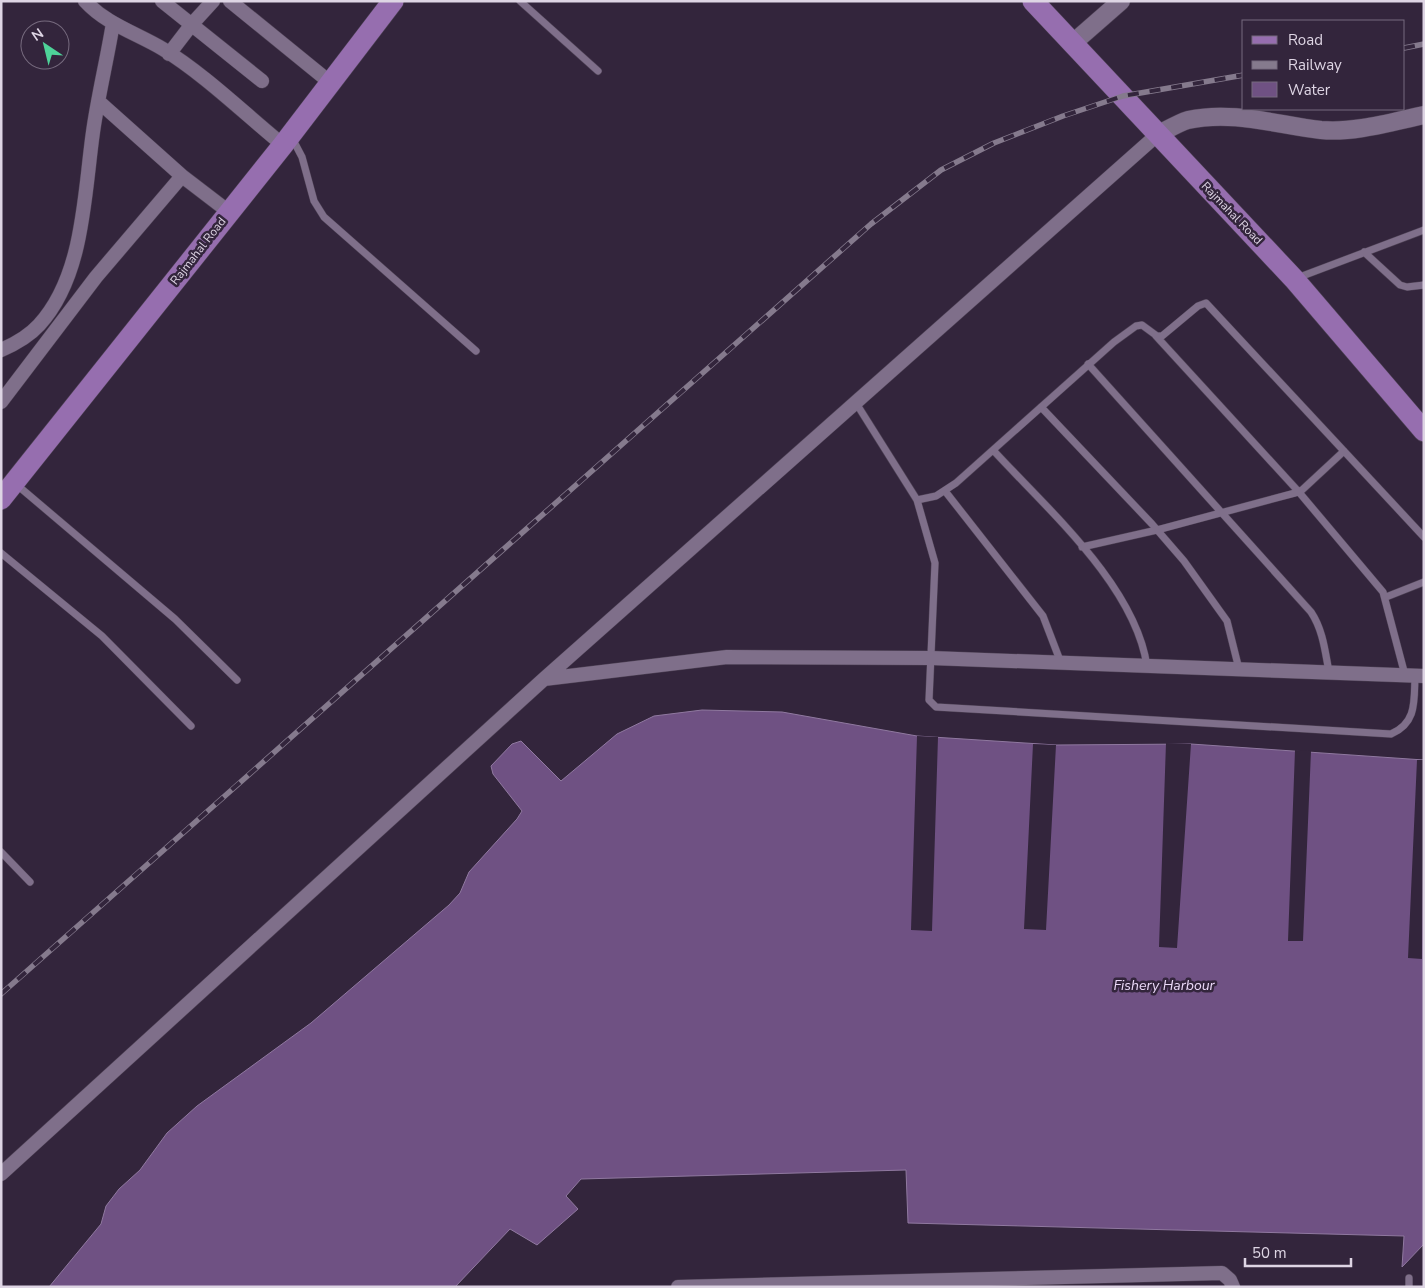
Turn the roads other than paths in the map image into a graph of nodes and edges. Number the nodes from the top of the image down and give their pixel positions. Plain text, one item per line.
1 (85, 1) edge
2 (162, 1) edge
3 (213, 1) edge
4 (230, 1) edge
5 (393, 1) edge
6 (520, 1) edge
7 (1033, 1) edge
8 (1121, 1) edge
9 (113, 23) junction
10 (192, 24) junction
11 (1073, 43) junction
12 (169, 54) junction
13 (598, 71) dead end
14 (262, 81) dead end
15 (332, 84) junction
16 (98, 101) junction
17 (1424, 115) edge
18 (1157, 135) junction
19 (286, 140) junction
20 (182, 176) junction
21 (230, 212) junction
22 (1424, 230) edge
23 (1364, 252) junction
24 (1294, 279) junction
25 (1424, 285) edge
26 (1156, 336) junction
27 (1, 350) edge
28 (476, 351) dead end
29 (1088, 364) junction
30 (1, 402) edge
31 (856, 403) junction
32 (1040, 407) junction
33 (1424, 431) edge
34 (994, 450) junction
35 (1344, 451) junction
36 (14, 483) junction
37 (945, 491) junction
38 (1298, 492) junction
39 (1, 500) edge
40 (918, 500) junction
41 (1222, 512) junction
42 (1158, 530) junction
43 (1424, 537) edge
44 (1082, 547) junction
45 (1, 553) edge
46 (1424, 582) edge
47 (1386, 597) junction
48 (931, 658) junction
49 (1061, 663) junction
50 (1147, 666) junction
51 (1239, 669) junction
52 (1329, 672) junction
53 (1415, 676) edge
54 (544, 679) junction
55 (237, 680) dead end
56 (191, 726) dead end
57 (1, 852) edge
58 (30, 882) dead end
59 (1, 1174) edge
60 (1409, 1278) dead end
61 (678, 1287) edge
62 (1233, 1287) edge
63 (1409, 1287) edge

1 - 9 street
2 - 10 street
3 - 10 street
4 - 15 street
5 - 15 main road, Rajmahal Road
6 - 13 lane
7 - 11 main road, Rajmahal Road
8 - 11 street
9 - 12 street
9 - 16 street
10 - 12 street
10 - 14 street
11 - 18 main road, Rajmahal Road
12 - 19 street
15 - 19 main road, Rajmahal Road
16 - 20 street
16 - 27 street
17 - 18 street
18 - 24 main road, Rajmahal Road
18 - 31 street
19 - 21 main road, Rajmahal Road
19 - 28 lane
20 - 21 street
20 - 30 street
21 - 36 main road, Rajmahal Road
22 - 23 lane
23 - 24 lane
23 - 25 lane
24 - 33 main road, Rajmahal Road
26 - 29 lane
26 - 35 lane
26 - 38 lane
29 - 32 lane
29 - 41 lane
31 - 40 lane
31 - 54 street
32 - 34 lane
32 - 42 lane
34 - 37 lane
34 - 44 lane
35 - 38 lane
35 - 43 lane
36 - 39 main road, Rajmahal Road
36 - 55 lane
37 - 40 lane
37 - 49 lane
38 - 41 lane
38 - 47 lane
40 - 48 lane
41 - 42 lane
41 - 52 lane
42 - 44 lane
42 - 51 lane
44 - 50 lane
45 - 56 lane
46 - 47 lane
47 - 53 lane
48 - 49 street
48 - 53 lane
48 - 54 street
49 - 50 street
50 - 51 street
51 - 52 street
52 - 53 street
54 - 59 street
57 - 58 lane
60 - 63 lane
61 - 62 street

